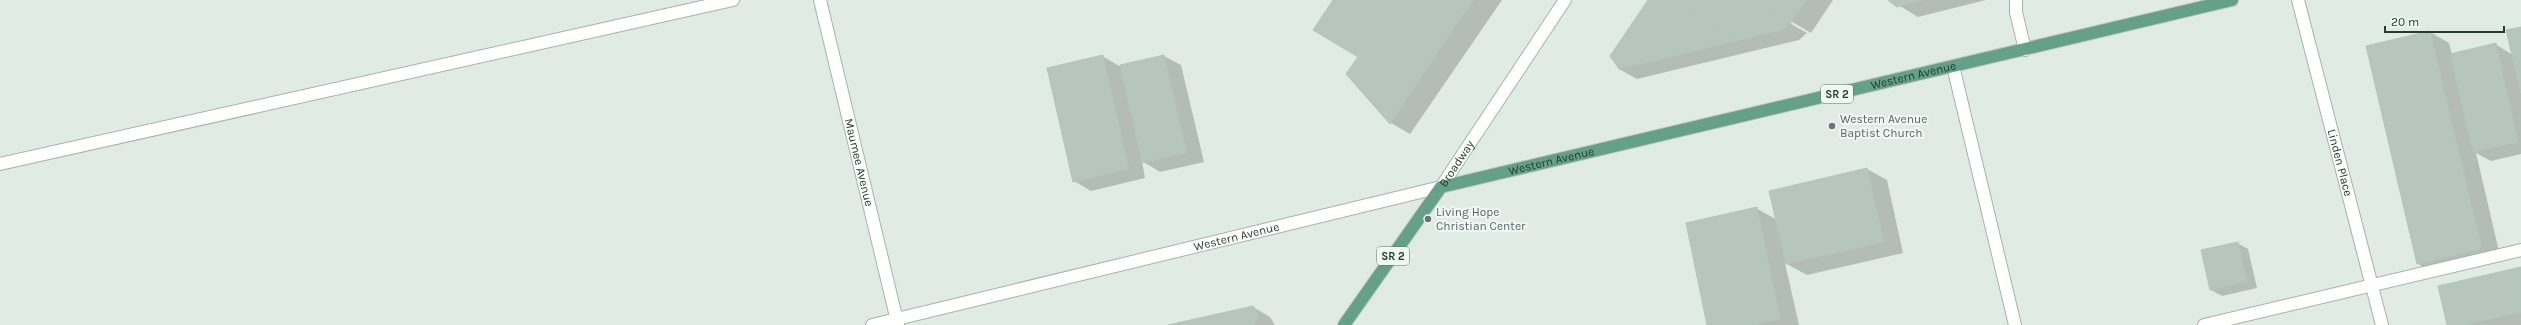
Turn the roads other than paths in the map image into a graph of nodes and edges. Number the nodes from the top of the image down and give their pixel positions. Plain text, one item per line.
1 (733, 0) edge
2 (820, 0) edge
3 (1565, 0) edge
4 (2016, 0) edge
5 (2232, 0) edge
6 (2298, 0) edge
7 (2025, 50) junction
8 (1953, 66) junction
9 (0, 164) edge
10 (1441, 187) junction
11 (2521, 250) edge
12 (2372, 284) junction
13 (897, 322) edge
14 (872, 325) edge
15 (1344, 325) edge
16 (2015, 325) edge
17 (2204, 325) edge
18 (2382, 325) edge

1 - 9 street
2 - 13 street, Maumee Avenue
3 - 10 street, Broadway
4 - 7 street
5 - 7 main road, Western Avenue / SR 2
6 - 12 street, Linden Place
7 - 8 main road, Western Avenue / SR 2
8 - 10 main road, Western Avenue / SR 2
8 - 16 street
10 - 13 street, Western Avenue
10 - 15 main road, Broadway / SR 2
11 - 12 street
12 - 17 street
12 - 18 street, Linden Place
13 - 14 street, Western Avenue

